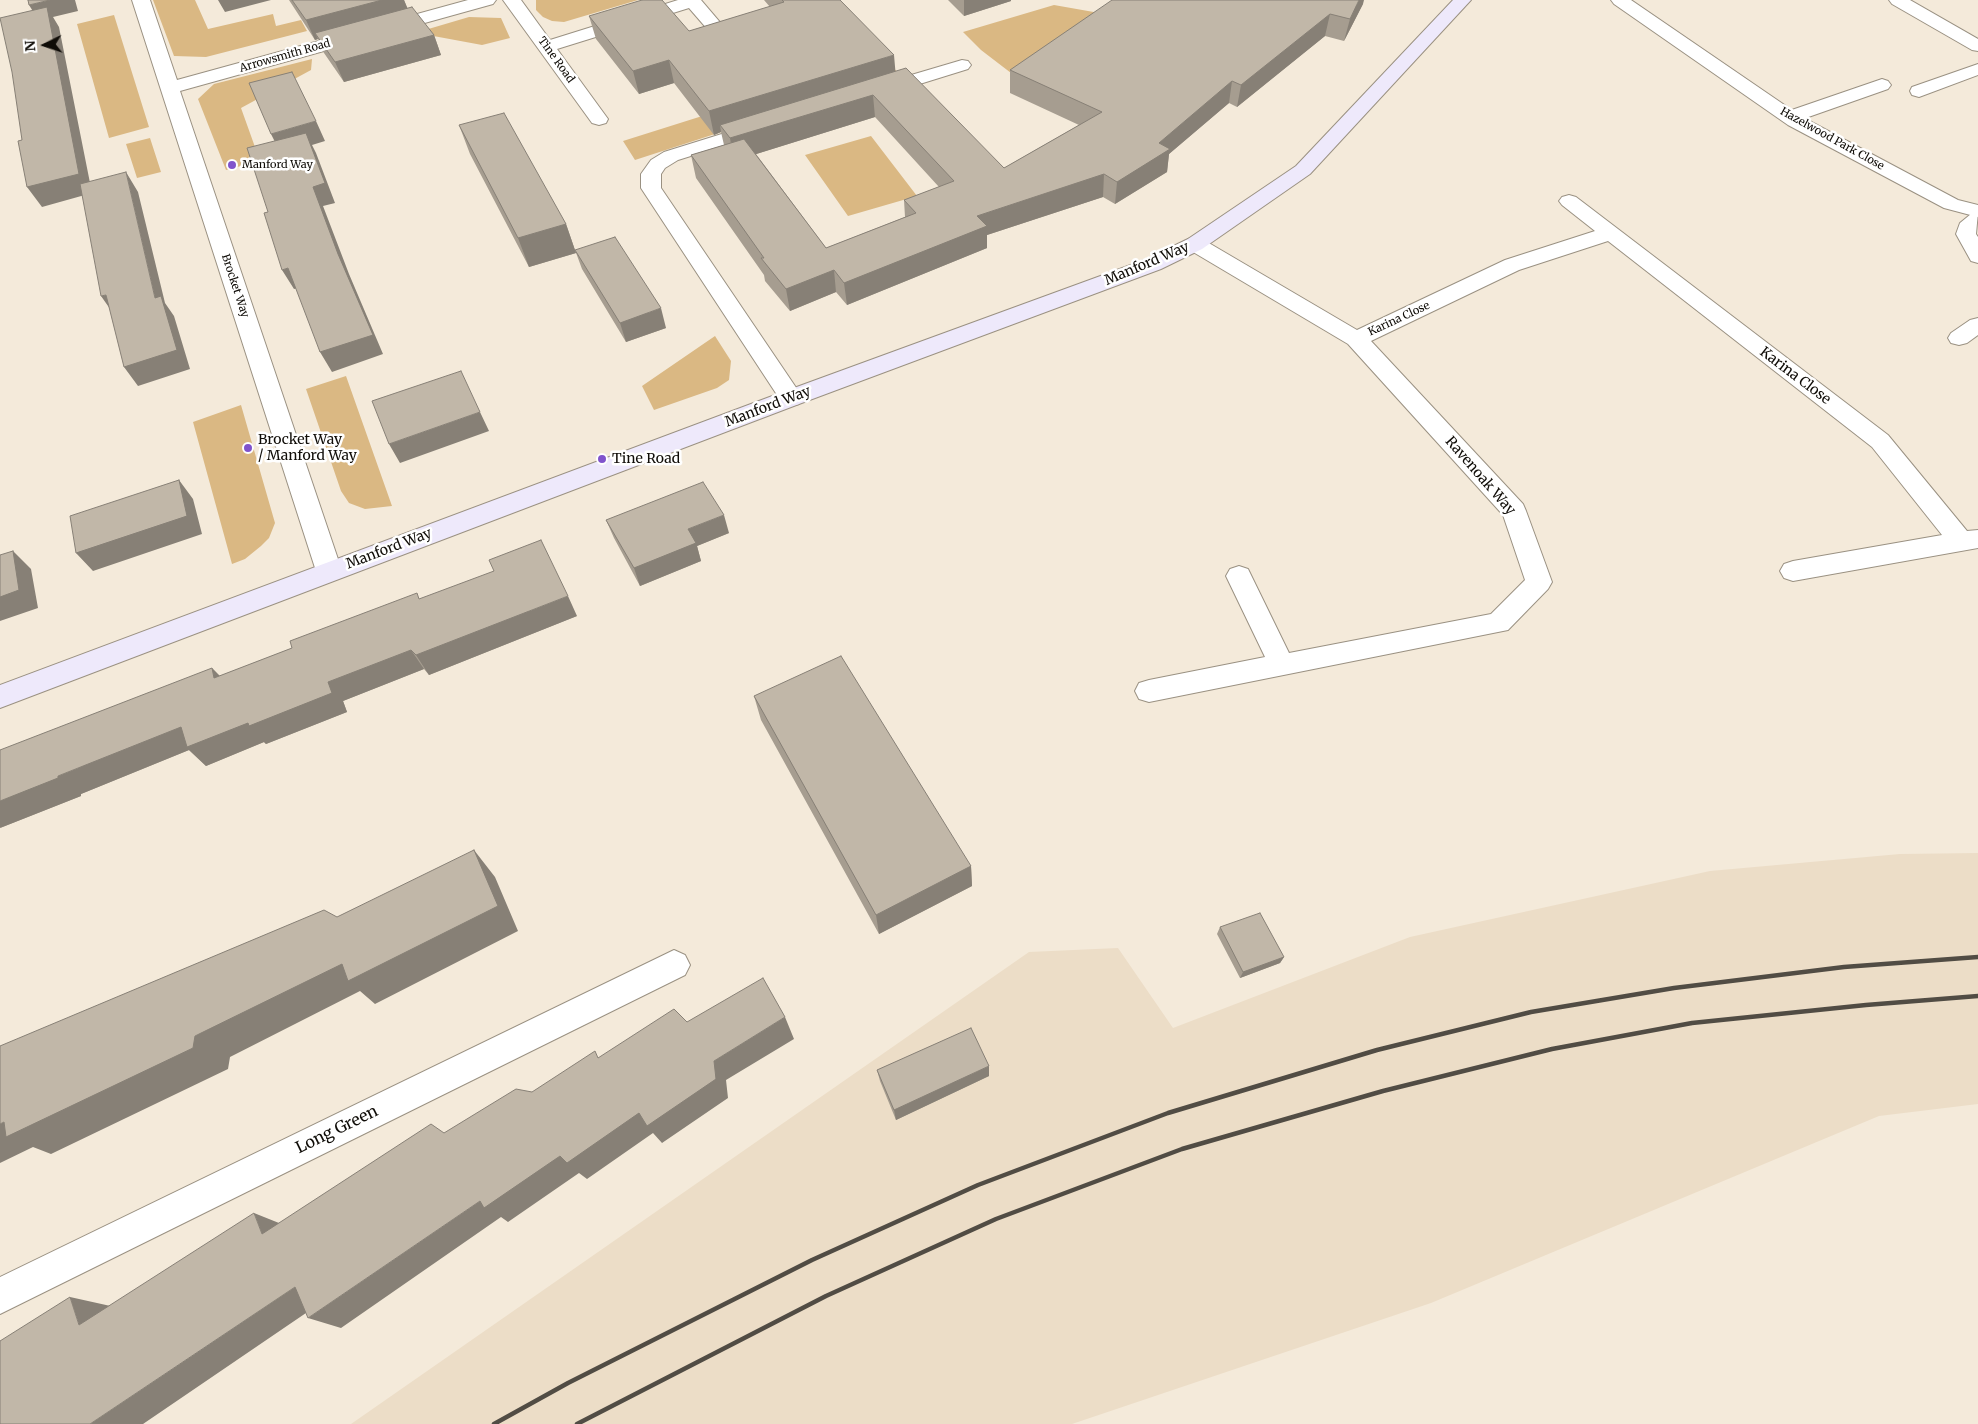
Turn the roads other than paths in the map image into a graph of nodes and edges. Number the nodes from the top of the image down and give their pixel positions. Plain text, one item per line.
1 (141, 0) edge
2 (487, 0) edge
3 (512, 0) edge
4 (1462, 0) edge
5 (1620, 0) edge
6 (1898, 0) edge
7 (692, 1) edge
8 (721, 34) edge
9 (1974, 39) edge
10 (546, 47) junction
11 (962, 65) dead end
12 (1978, 70) edge
13 (1882, 85) dead end
14 (170, 88) junction
15 (1919, 91) dead end
16 (863, 95) edge
17 (1790, 117) junction
18 (599, 119) dead end
19 (772, 124) edge
20 (1569, 202) dead end
21 (1978, 211) edge
22 (1978, 218) edge
23 (1609, 234) junction
24 (1195, 244) junction
25 (1978, 256) edge
26 (1978, 325) edge
27 (1959, 338) dead end
28 (1356, 339) junction
29 (791, 398) junction
30 (1969, 539) edge
31 (329, 571) junction
32 (1793, 571) dead end
33 (1239, 576) dead end
34 (1282, 665) junction
35 (1149, 691) dead end
36 (0, 697) edge
37 (674, 965) dead end
38 (0, 1296) edge

1 - 14 street, Brocket Way
2 - 14 street, Arrowsmith Road
3 - 10 street, Tine Road
4 - 24 street, Manford Way
5 - 17 street, Hazelwood Park Close
6 - 9 street
7 - 8 street
7 - 10 street
10 - 18 street, Tine Road
11 - 16 street
12 - 15 street
13 - 17 street
14 - 31 street, Brocket Way
17 - 21 street, Hazelwood Park Close
19 - 29 street
20 - 23 street, Karina Close
22 - 25 street
23 - 28 street, Karina Close
23 - 30 street, Karina Close
24 - 28 street, Ravenoak Way
24 - 29 street, Manford Way
26 - 27 street
28 - 34 street, Ravenoak Way
29 - 31 street, Manford Way
30 - 32 street, Karina Close
31 - 36 street, Manford Way
33 - 34 street
34 - 35 street, Ravenoak Way
37 - 38 street, Long Green

